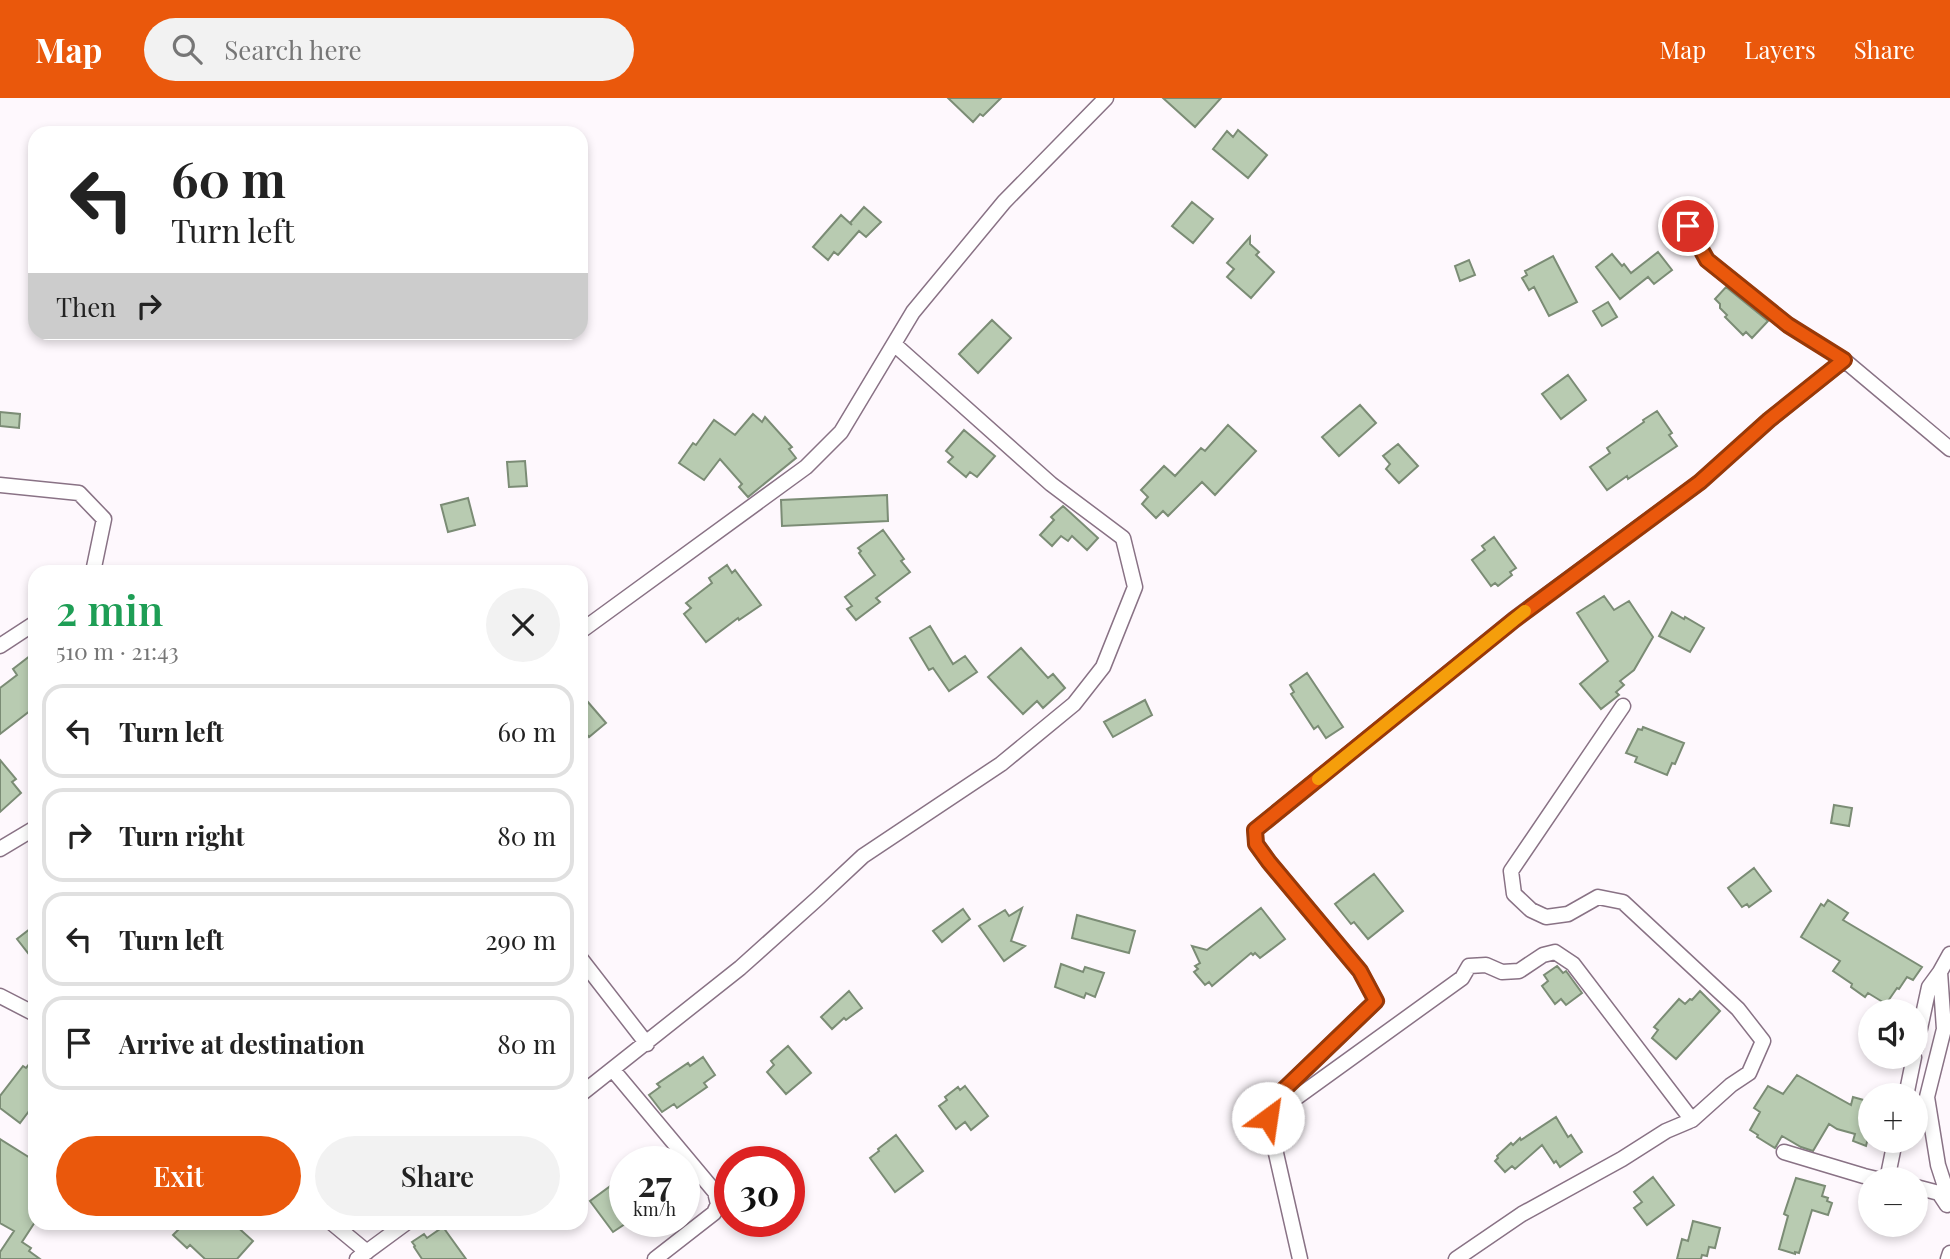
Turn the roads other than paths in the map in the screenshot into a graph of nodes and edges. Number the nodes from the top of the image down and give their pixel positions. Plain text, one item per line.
1 (1106, 98) edge
2 (1688, 226) dead end
3 (894, 344) junction
4 (1844, 360) junction
5 (1950, 449) edge
6 (0, 485) edge
7 (94, 565) edge
8 (588, 626) edge
9 (28, 628) edge
10 (0, 646) edge
11 (1623, 706) dead end
12 (28, 832) edge
13 (0, 849) edge
14 (1950, 954) edge
15 (588, 968) edge
16 (1940, 972) junction
17 (0, 996) edge
18 (1926, 999) edge
19 (28, 1010) edge
20 (647, 1044) junction
21 (613, 1070) junction
22 (588, 1089) edge
23 (1268, 1118) junction
24 (1692, 1120) junction
25 (1784, 1152) dead end
26 (1858, 1174) edge
27 (1928, 1190) edge
28 (1950, 1202) edge
29 (1950, 1209) edge
30 (339, 1230) edge
31 (396, 1230) edge
32 (1950, 1253) edge
33 (362, 1255) edge
34 (655, 1259) edge
35 (1300, 1259) edge
36 (1456, 1259) edge
37 (1948, 1259) edge

1 - 3 street
2 - 4 street
3 - 8 street
3 - 20 street
4 - 5 street
4 - 23 street
6 - 7 street
9 - 10 street
11 - 24 street
12 - 13 street
14 - 16 street
15 - 20 street
16 - 18 street
16 - 28 street
17 - 19 street
20 - 21 street
21 - 22 street
21 - 34 street
23 - 24 street
23 - 35 street
24 - 36 street
25 - 26 street
27 - 29 street
30 - 33 street
31 - 33 street
32 - 37 street

